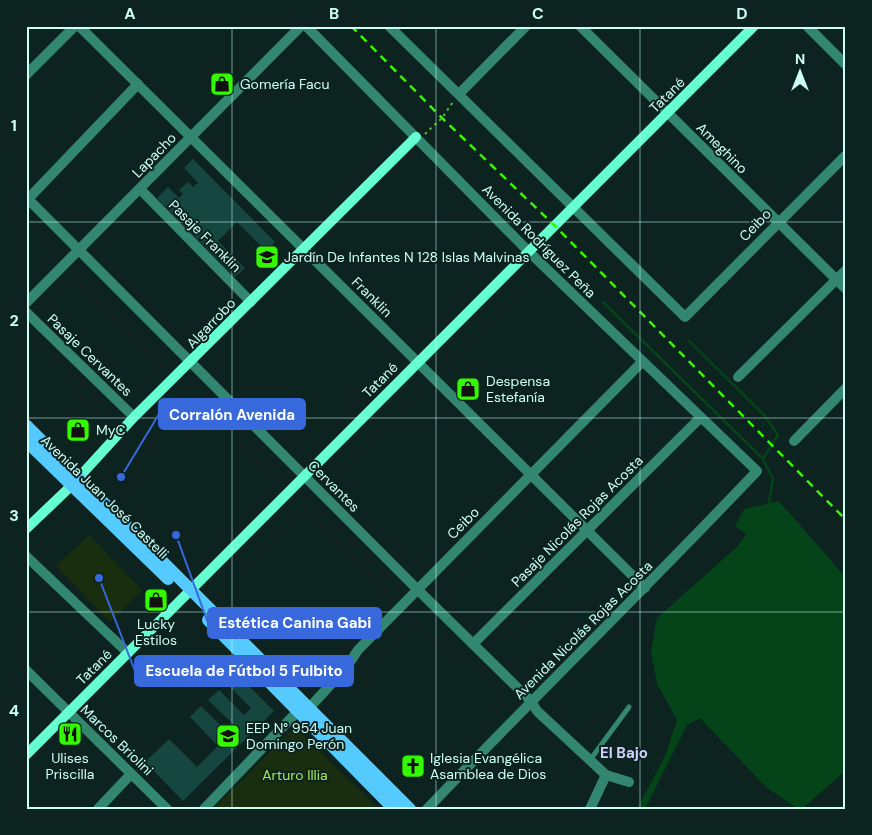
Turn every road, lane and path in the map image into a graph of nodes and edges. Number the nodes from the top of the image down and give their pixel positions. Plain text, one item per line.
1 (77, 26) edge
2 (301, 26) edge
3 (306, 26) edge
4 (389, 26) edge
5 (526, 26) edge
6 (580, 26) edge
7 (754, 26) edge
8 (807, 26) edge
9 (846, 65) edge
10 (26, 75) edge
11 (138, 84) junction
12 (458, 94) junction
13 (668, 113) junction
14 (191, 136) junction
15 (416, 137) junction
16 (846, 154) edge
17 (140, 189) junction
18 (27, 198) edge
19 (572, 206) junction
20 (777, 222) junction
21 (304, 248) junction
22 (79, 250) junction
23 (528, 251) junction
24 (846, 270) edge
25 (836, 280) junction
26 (846, 289) edge
27 (251, 302) junction
28 (26, 303) edge
29 (26, 312) edge
30 (418, 362) junction
31 (642, 362) junction
32 (191, 363) junction
33 (738, 377) dead end
34 (846, 388) edge
35 (134, 417) junction
36 (700, 418) junction
37 (26, 425) edge
38 (26, 441) edge
39 (794, 441) dead end
40 (757, 471) joint
41 (531, 474) junction
42 (305, 476) junction
43 (74, 481) junction
44 (26, 529) edge
45 (587, 531) junction
46 (26, 556) edge
47 (645, 588) junction
48 (417, 589) junction
49 (188, 593) junction
50 (473, 644) junction
51 (128, 653) junction
52 (26, 670) edge
53 (531, 700) junction
54 (629, 707) dead end
55 (303, 710) junction
56 (69, 712) junction
57 (26, 755) edge
58 (590, 760) junction
59 (131, 774) junction
60 (606, 775) junction
61 (629, 782) dead end
62 (98, 809) edge
63 (167, 809) edge
64 (204, 809) edge
65 (394, 809) edge
66 (410, 809) edge
67 (427, 809) edge
68 (590, 809) edge

1 - 10 street
1 - 11 street, Franklin
2 - 14 street, Lapacho
3 - 15 street, Avenida Rodríguez Peña
4 - 12 street
5 - 12 street
6 - 13 street, Ameghino
7 - 13 street, Tatané
8 - 9 street
11 - 14 street, Franklin
11 - 18 street
12 - 15 path
12 - 19 street
13 - 19 street, Tatané
13 - 20 street, Ameghino
14 - 17 street, Lapacho
14 - 21 street, Franklin
15 - 21 street, Algarrobo
15 - 23 street, Avenida Rodríguez Peña
16 - 20 street, Ceibo
17 - 22 street, Lapacho
17 - 27 street, Pasaje Franklin
18 - 22 street, Cervantes
19 - 20 street, Ceibo
19 - 23 street, Tatané
20 - 25 street, Ameghino
21 - 27 street, Algarrobo
21 - 30 street, Franklin
22 - 28 street, Lapacho
22 - 32 street, Cervantes
23 - 30 street, Tatané
23 - 31 street, Avenida Rodríguez Peña
24 - 25 street
25 - 26 street, Ameghino
25 - 33 street
27 - 32 street, Algarrobo
29 - 35 street, Pasaje Cervantes
30 - 41 street, Franklin
30 - 42 street, Tatané
31 - 36 street, Avenida Rodríguez Peña
31 - 41 street, Ceibo
32 - 35 street, Algarrobo
32 - 42 street, Cervantes
34 - 39 street
35 - 43 street, Algarrobo
36 - 40 street, Avenida Rodríguez Peña
36 - 45 street, Pasaje Nicolás Rojas Acosta
37 - 43 main road, Avenida Juan José Castelli
38 - 43 main road, Avenida Juan José Castelli
40 - 47 street, Avenida Nicolás Rojas Acosta
41 - 45 street, Franklin
41 - 48 street, Ceibo
42 - 48 street, Cervantes
42 - 49 street, Tatané
43 - 44 street, Algarrobo
43 - 49 main road, Avenida Juan José Castelli
45 - 47 street, Franklin
45 - 50 street, Pasaje Nicolás Rojas Acosta
46 - 51 street
47 - 53 street, Avenida Nicolás Rojas Acosta
48 - 50 street, Cervantes
48 - 55 street, Ceibo
49 - 51 street, Tatané
49 - 55 main road, Avenida Juan José Castelli
50 - 53 street, Cervantes
51 - 56 street, Tatané
52 - 56 street, Marcos Briolini
53 - 58 street, Cervantes
53 - 67 street, Avenida Nicolás Rojas Acosta
54 - 58 lane
55 - 64 street, Ceibo
55 - 65 main road, Avenida Juan José Castelli
55 - 66 main road, Avenida Juan José Castelli
56 - 57 street, Tatané
56 - 59 street, Marcos Briolini
58 - 60 street, Cervantes
59 - 62 street
59 - 63 street, Marcos Briolini
60 - 61 street, Cervantes
60 - 68 street

